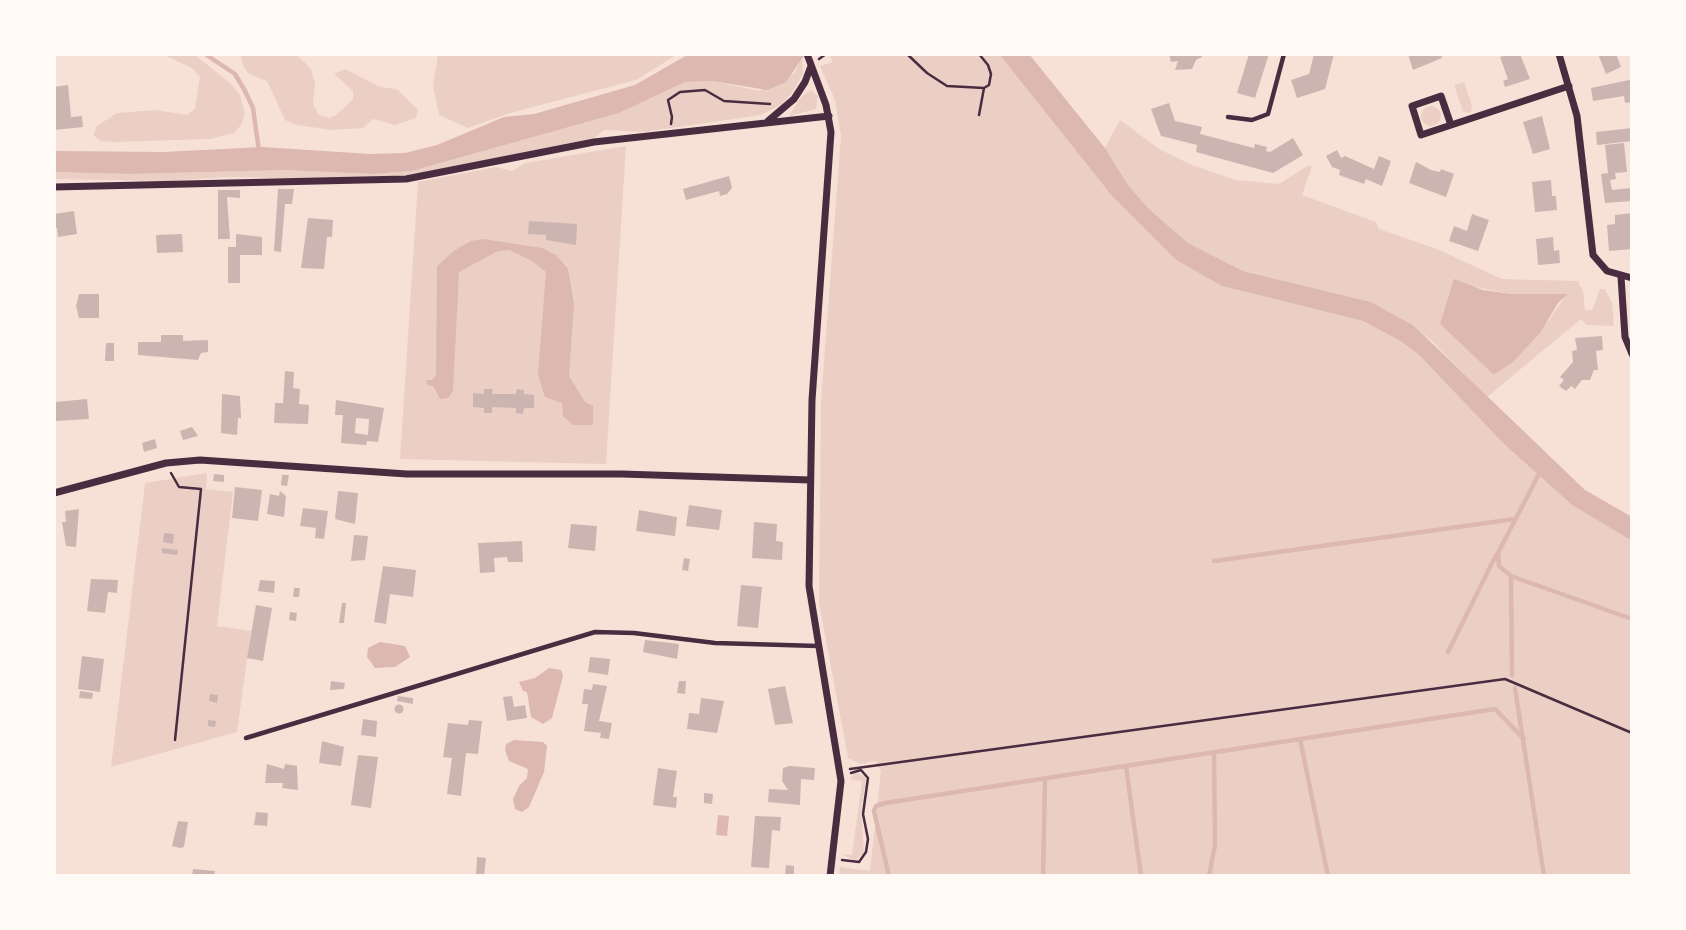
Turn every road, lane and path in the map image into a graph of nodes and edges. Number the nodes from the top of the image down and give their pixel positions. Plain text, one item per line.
1 (907, 54) edge
2 (979, 54) edge
3 (1284, 54) edge
4 (1559, 54) edge
5 (807, 55) edge
6 (811, 65) junction
7 (1569, 86) junction
8 (984, 88) junction
9 (777, 104) dead end
10 (979, 113) dead end
11 (829, 116) junction
12 (1228, 117) dead end
13 (762, 123) junction
14 (1451, 125) junction
15 (664, 136) junction
16 (54, 187) edge
17 (1620, 277) junction
18 (1632, 278) edge
19 (1632, 355) edge
20 (166, 463) junction
21 (810, 480) junction
22 (54, 493) edge
23 (818, 646) junction
24 (1632, 733) edge
25 (246, 738) dead end
26 (175, 740) dead end
27 (869, 767) junction
28 (840, 774) junction
29 (866, 775) junction
30 (832, 857) junction
31 (830, 876) edge

1 - 8 path
2 - 8 path
3 - 12 lane
4 - 7 street
5 - 6 street
6 - 11 street
6 - 13 street
7 - 14 street
7 - 17 street
8 - 10 path
9 - 15 path
11 - 13 street
11 - 21 street
13 - 15 street
14 - 14 street
15 - 16 street
17 - 18 street
17 - 19 street
20 - 21 street
20 - 22 street
20 - 26 path
21 - 23 street
23 - 25 lane
23 - 28 street
24 - 27 path
27 - 28 path
27 - 29 path
28 - 29 path
28 - 30 street
29 - 30 path
30 - 31 street

